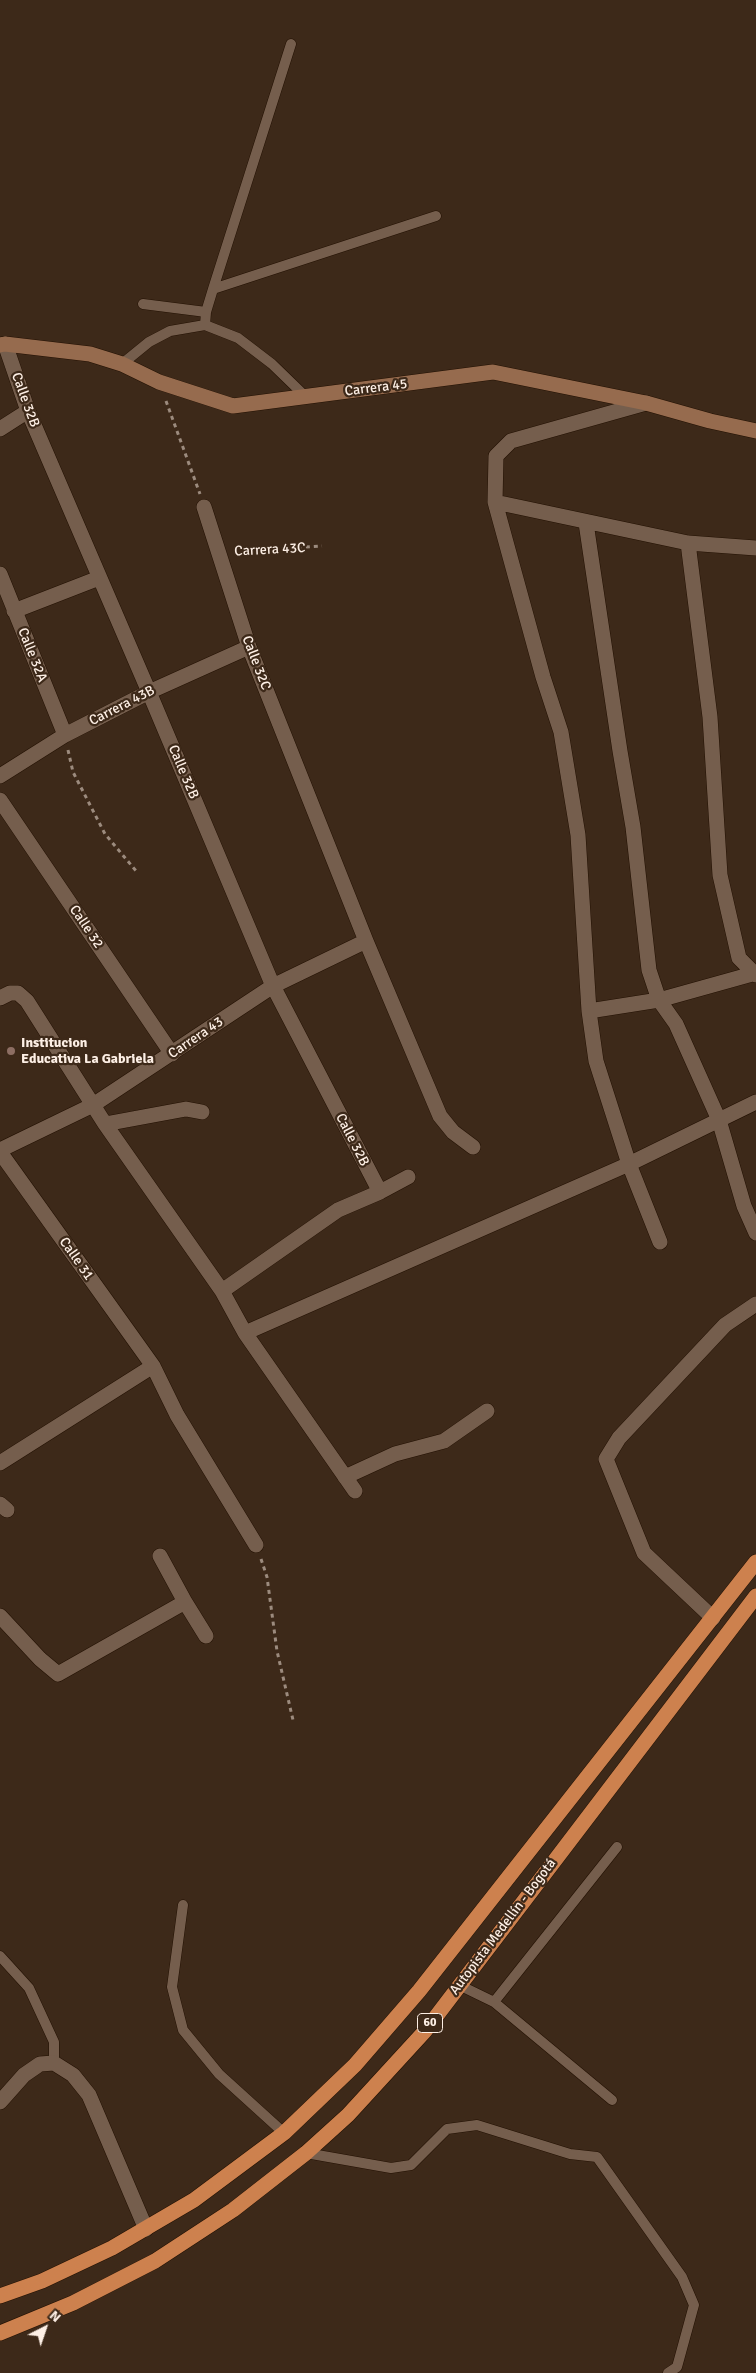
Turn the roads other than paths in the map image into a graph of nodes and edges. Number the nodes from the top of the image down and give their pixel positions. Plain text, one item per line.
1 (291, 44) dead end
2 (436, 216) dead end
3 (213, 289) junction
4 (143, 304) dead end
5 (206, 312) junction
6 (205, 325) junction
7 (2, 344) edge
8 (122, 364) junction
9 (306, 397) junction
10 (646, 404) junction
11 (28, 411) junction
12 (0, 429) edge
13 (756, 431) edge
14 (495, 502) junction
15 (204, 507) road end
16 (586, 523) junction
17 (688, 543) junction
18 (756, 548) edge
19 (0, 574) edge
20 (99, 578) junction
21 (14, 611) junction
22 (249, 647) junction
23 (149, 692) junction
24 (65, 735) junction
25 (0, 776) edge
26 (0, 800) edge
27 (366, 940) junction
28 (755, 974) edge
29 (273, 986) junction
30 (0, 998) edge
31 (659, 1000) junction
32 (589, 1011) junction
33 (172, 1054) junction
34 (756, 1102) edge
35 (93, 1105) junction
36 (202, 1112) dead end
37 (719, 1120) junction
38 (105, 1124) junction
39 (473, 1147) dead end
40 (0, 1151) edge
41 (629, 1164) junction
42 (408, 1177) dead end
43 (380, 1192) junction
44 (756, 1233) edge
45 (660, 1242) dead end
46 (222, 1291) junction
47 (756, 1304) edge
48 (244, 1333) junction
49 (153, 1366) junction
50 (487, 1411) dead end
51 (0, 1463) edge
52 (345, 1477) junction
53 (355, 1491) dead end
54 (256, 1545) road end
55 (160, 1556) dead end
56 (756, 1562) edge
57 (756, 1596) edge
58 (185, 1602) junction
59 (0, 1616) edge
60 (713, 1618) junction
61 (206, 1636) dead end
62 (617, 1847) dead end
63 (183, 1905) dead end
64 (0, 1956) edge
65 (459, 1985) junction
66 (494, 2002) junction
67 (54, 2063) junction
68 (612, 2100) dead end
69 (0, 2102) edge
70 (284, 2133) junction
71 (306, 2153) junction
72 (146, 2229) junction
73 (0, 2296) edge
74 (0, 2333) edge
75 (668, 2373) edge

1 - 3 lane
2 - 3 lane
3 - 5 lane
4 - 5 lane
5 - 6 lane
6 - 8 lane
6 - 9 lane
7 - 8 main road, Carrera 45
7 - 11 street, Calle 32B
8 - 9 main road, Carrera 45
9 - 10 main road, Carrera 45
10 - 13 main road, Carrera 45
10 - 14 street
11 - 12 street
11 - 20 street, Calle 32B
14 - 16 street
14 - 32 street
15 - 22 street, Calle 32C
16 - 17 street
16 - 31 street
17 - 18 street
17 - 28 street
19 - 21 street, Calle 32A
20 - 21 street
20 - 23 street, Calle 32B
21 - 24 street, Calle 32A
22 - 23 street, Carrera 43B
22 - 27 street, Calle 32C
23 - 24 street, Carrera 43B
23 - 29 street, Calle 32B
24 - 25 street, Carrera 43B
26 - 33 street, Calle 32
27 - 29 street, Carrera 43
27 - 39 street, Calle 32C
28 - 31 street
29 - 33 street, Carrera 43
29 - 43 street, Calle 32B
30 - 35 street
31 - 32 street
31 - 37 street
32 - 41 street
33 - 35 street, Carrera 43
34 - 37 street
35 - 38 street
35 - 40 street, Carrera 43
36 - 38 street
37 - 41 street
37 - 44 street
38 - 46 street
40 - 49 street, Calle 31
41 - 45 street
41 - 48 street
42 - 43 street
43 - 46 street
46 - 48 street
47 - 60 street
48 - 52 street
49 - 51 street
49 - 54 street, Calle 31
50 - 52 street
52 - 53 street
55 - 58 street
56 - 60 highway, Autopista Medellín - Bogotá / 60
57 - 65 highway, Autopista Medellín - Bogotá / 60
58 - 59 street
58 - 61 street
60 - 70 highway, Autopista Medellín - Bogotá / 60
62 - 66 lane
63 - 70 lane
64 - 67 lane
65 - 66 lane
65 - 71 highway, Autopista Medellín - Bogotá / 60
66 - 68 lane
67 - 69 street
67 - 72 street
70 - 72 highway, Autopista Medellín - Bogotá / 60
71 - 74 highway, Autopista Medellín - Bogotá / 60
71 - 75 lane
72 - 73 highway, Autopista Medellín - Bogotá / 60

